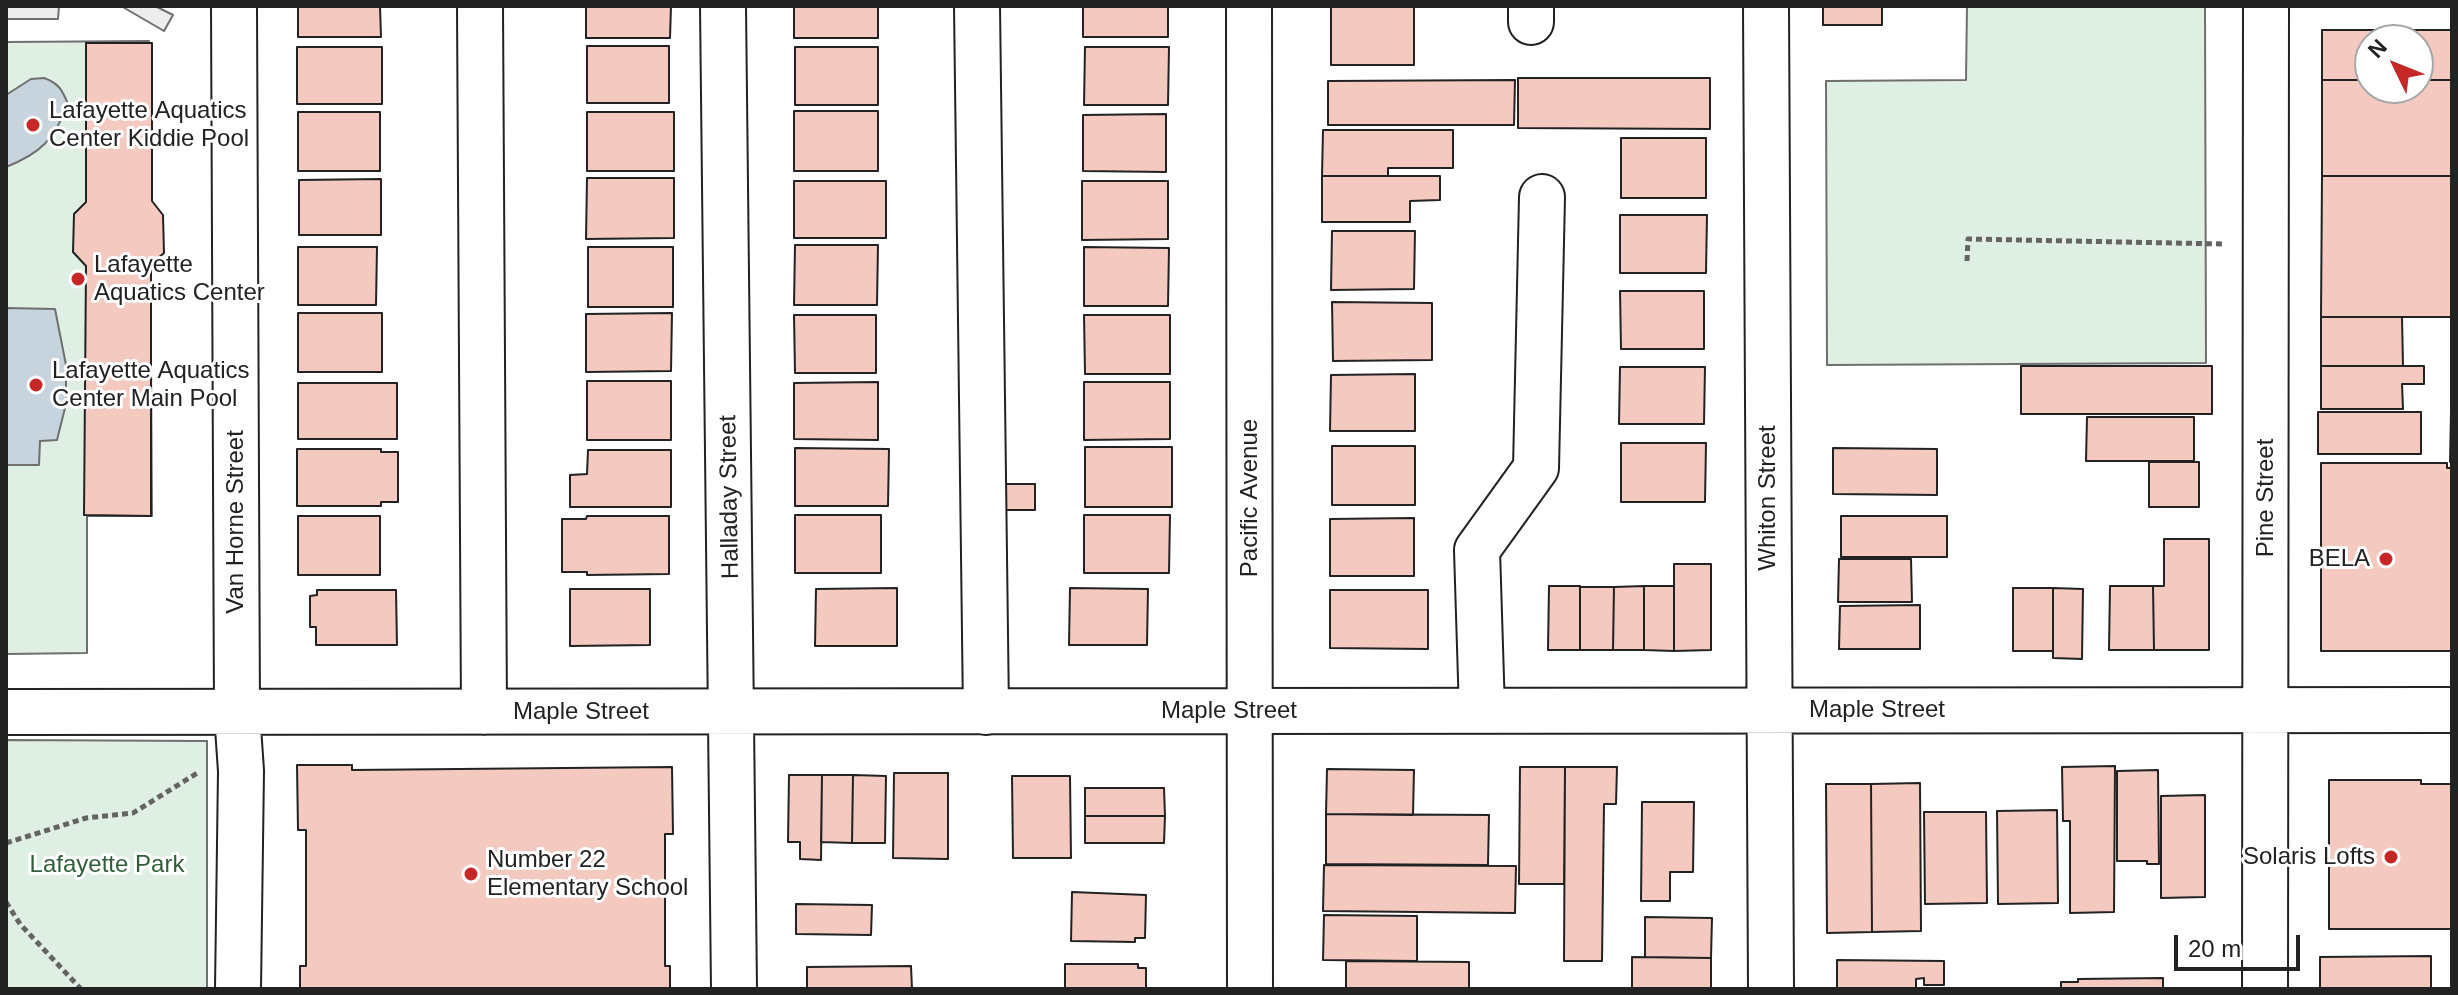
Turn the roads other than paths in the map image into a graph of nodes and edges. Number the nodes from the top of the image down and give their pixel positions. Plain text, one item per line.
1 (234, 6) edge
2 (480, 6) edge
3 (723, 6) edge
4 (977, 6) edge
5 (1249, 6) edge
6 (1766, 6) edge
7 (2266, 6) edge
8 (1542, 197) dead end
9 (2265, 710) junction
10 (2452, 710) edge
11 (1250, 711) junction
12 (1482, 711) junction
13 (1770, 711) junction
14 (6, 712) edge
15 (484, 712) junction
16 (733, 712) junction
17 (986, 712) junction
18 (237, 713) junction
19 (238, 989) edge
20 (734, 989) edge
21 (1250, 989) edge
22 (1771, 989) edge
23 (2265, 989) edge

1 - 18 street, Van Horne Street
2 - 15 street
3 - 16 street, Halladay Street
4 - 17 street
5 - 11 street, Pacific Avenue
6 - 13 street, Whiton Street
7 - 9 street, Pine Street
8 - 12 street
9 - 10 street, Maple Street
9 - 13 street, Maple Street
9 - 23 street, Pine Street
11 - 12 street, Maple Street
11 - 17 street, Maple Street
11 - 21 street, Pacific Avenue
12 - 13 street, Maple Street
13 - 22 street, Whiton Street
14 - 18 street, Maple Street
15 - 16 street, Maple Street
15 - 18 street, Maple Street
16 - 17 street, Maple Street
16 - 20 street, Halladay Street
18 - 19 street, Van Horne Street

